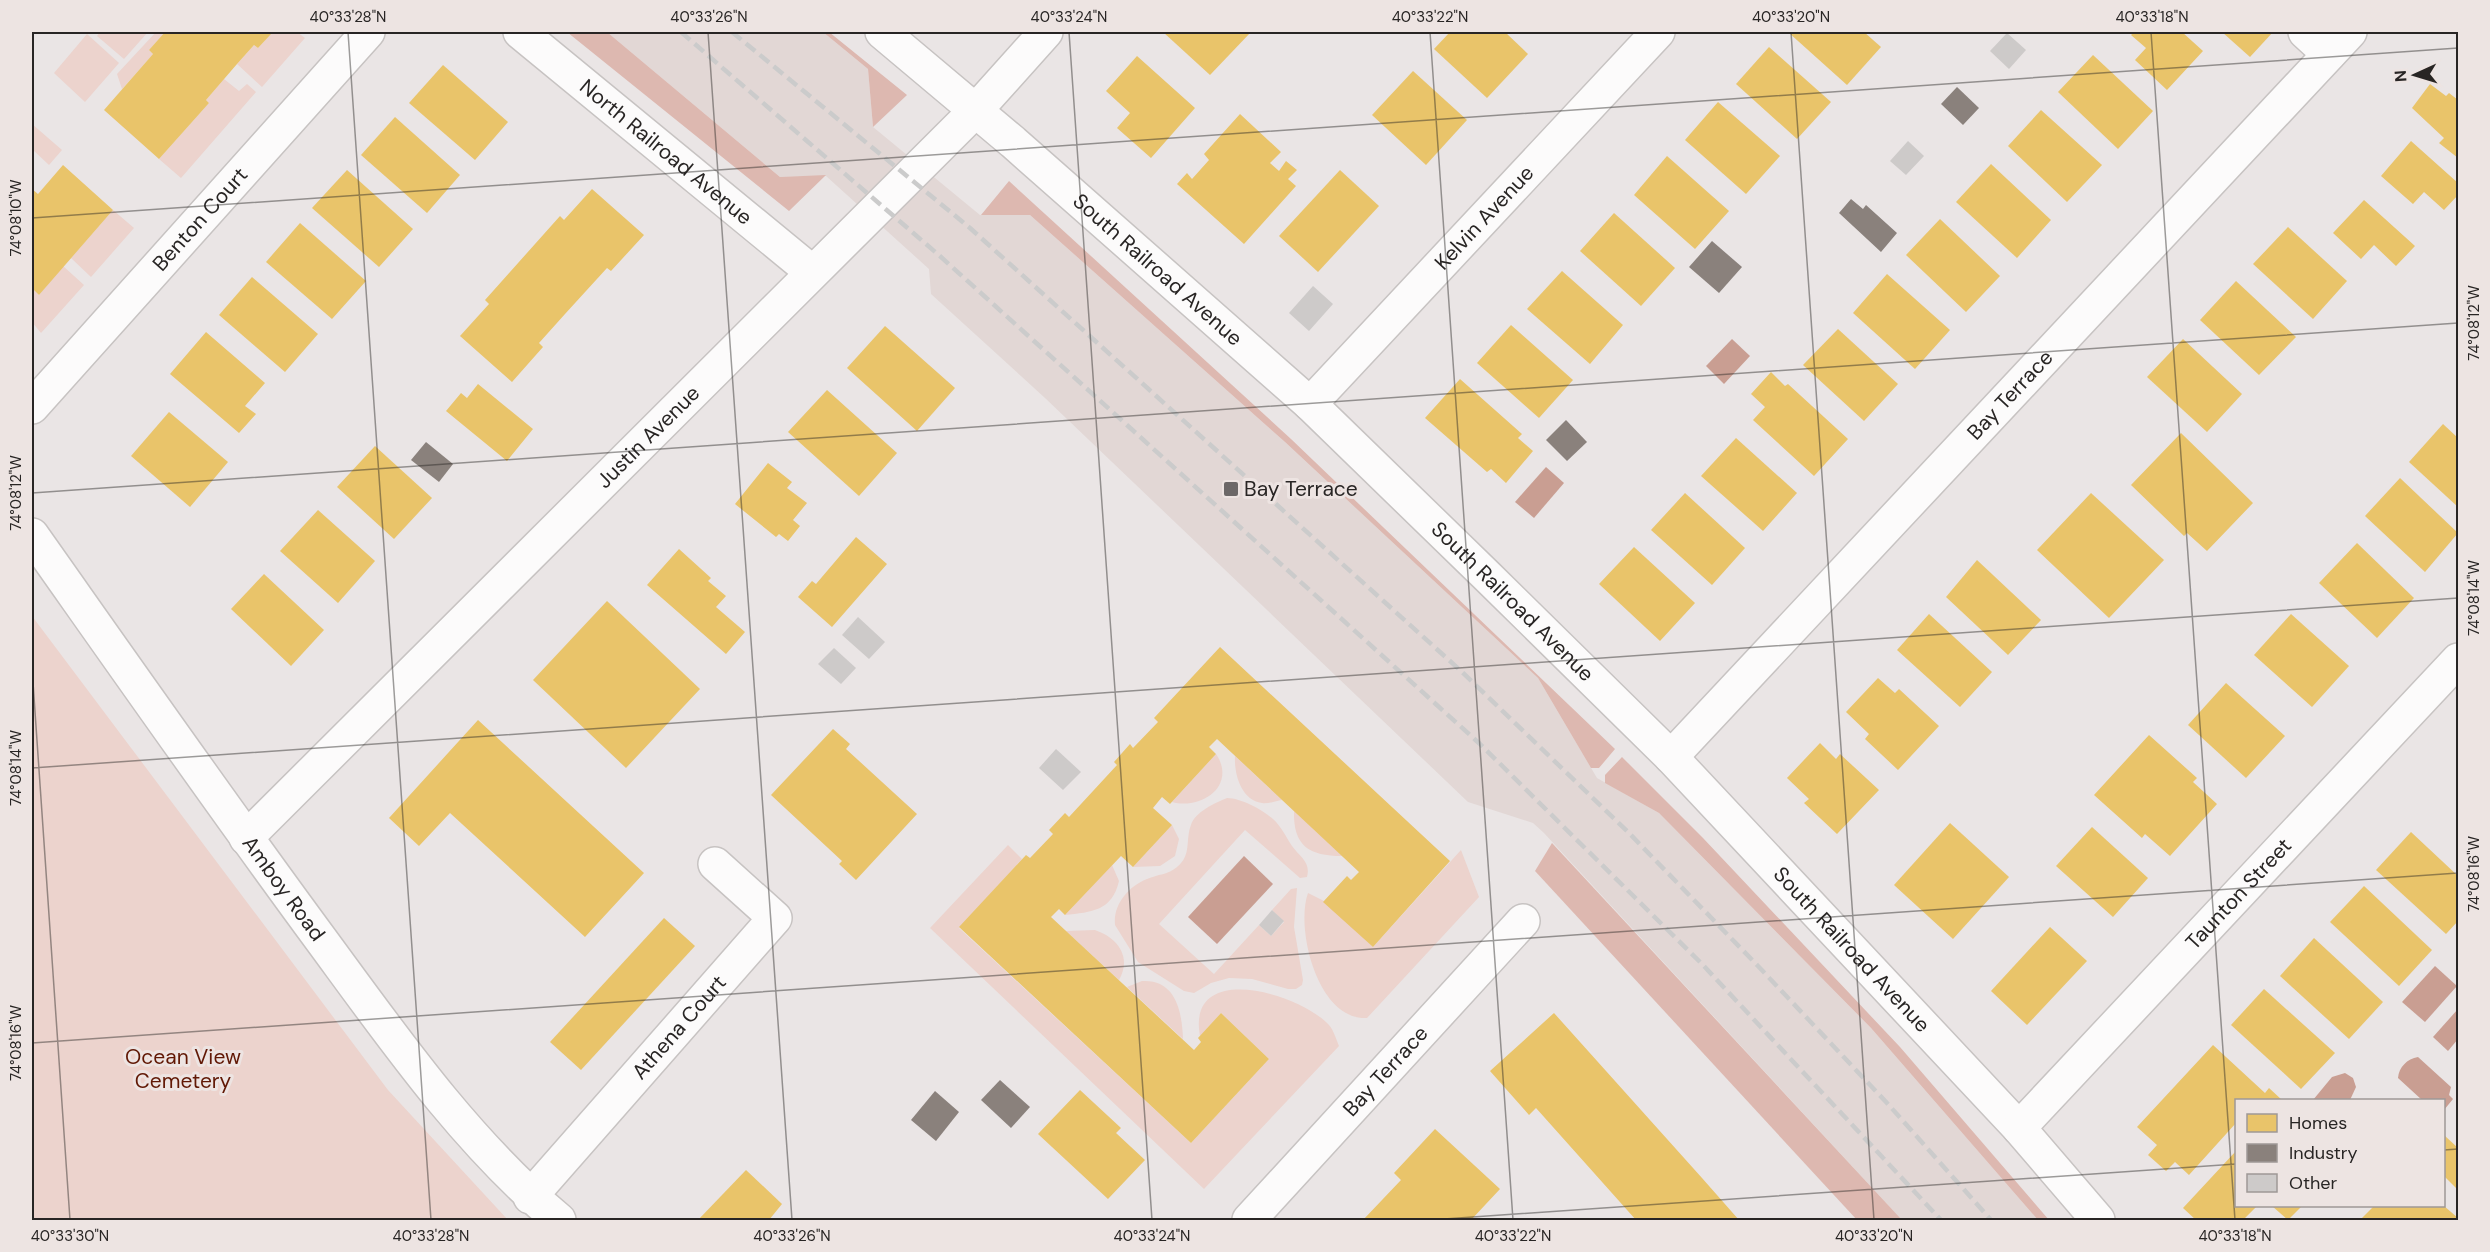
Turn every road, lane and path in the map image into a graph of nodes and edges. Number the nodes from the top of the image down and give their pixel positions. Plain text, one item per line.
1 (368, 32) edge
2 (520, 32) edge
3 (882, 32) edge
4 (1046, 32) edge
5 (1658, 32) edge
6 (2305, 32) edge
7 (2340, 43) edge
8 (976, 110) junction
9 (812, 273) junction
10 (1310, 404) junction
11 (32, 407) edge
12 (32, 535) edge
13 (2458, 660) edge
14 (1671, 757) junction
15 (246, 838) junction
16 (716, 864) dead end
17 (1523, 921) dead end
18 (2019, 1128) junction
19 (530, 1197) junction
20 (559, 1221) edge
21 (1249, 1221) edge
22 (2098, 1221) edge

1 - 11 street, Benton Court
2 - 9 street, North Railroad Avenue
3 - 8 street, South Railroad Avenue
4 - 8 street, Justin Avenue
5 - 10 street, Kelvin Avenue
6 - 7 street
7 - 14 street, Bay Terrace
8 - 9 street, Justin Avenue
8 - 10 street, South Railroad Avenue
9 - 15 street, Justin Avenue
10 - 14 street, South Railroad Avenue
12 - 15 street, Amboy Road
13 - 18 street, Taunton Street
14 - 18 street, South Railroad Avenue
15 - 19 street, Amboy Road
16 - 19 street, Athena Court
17 - 21 street, Bay Terrace
18 - 22 street, South Railroad Avenue
19 - 20 street, Amboy Road

